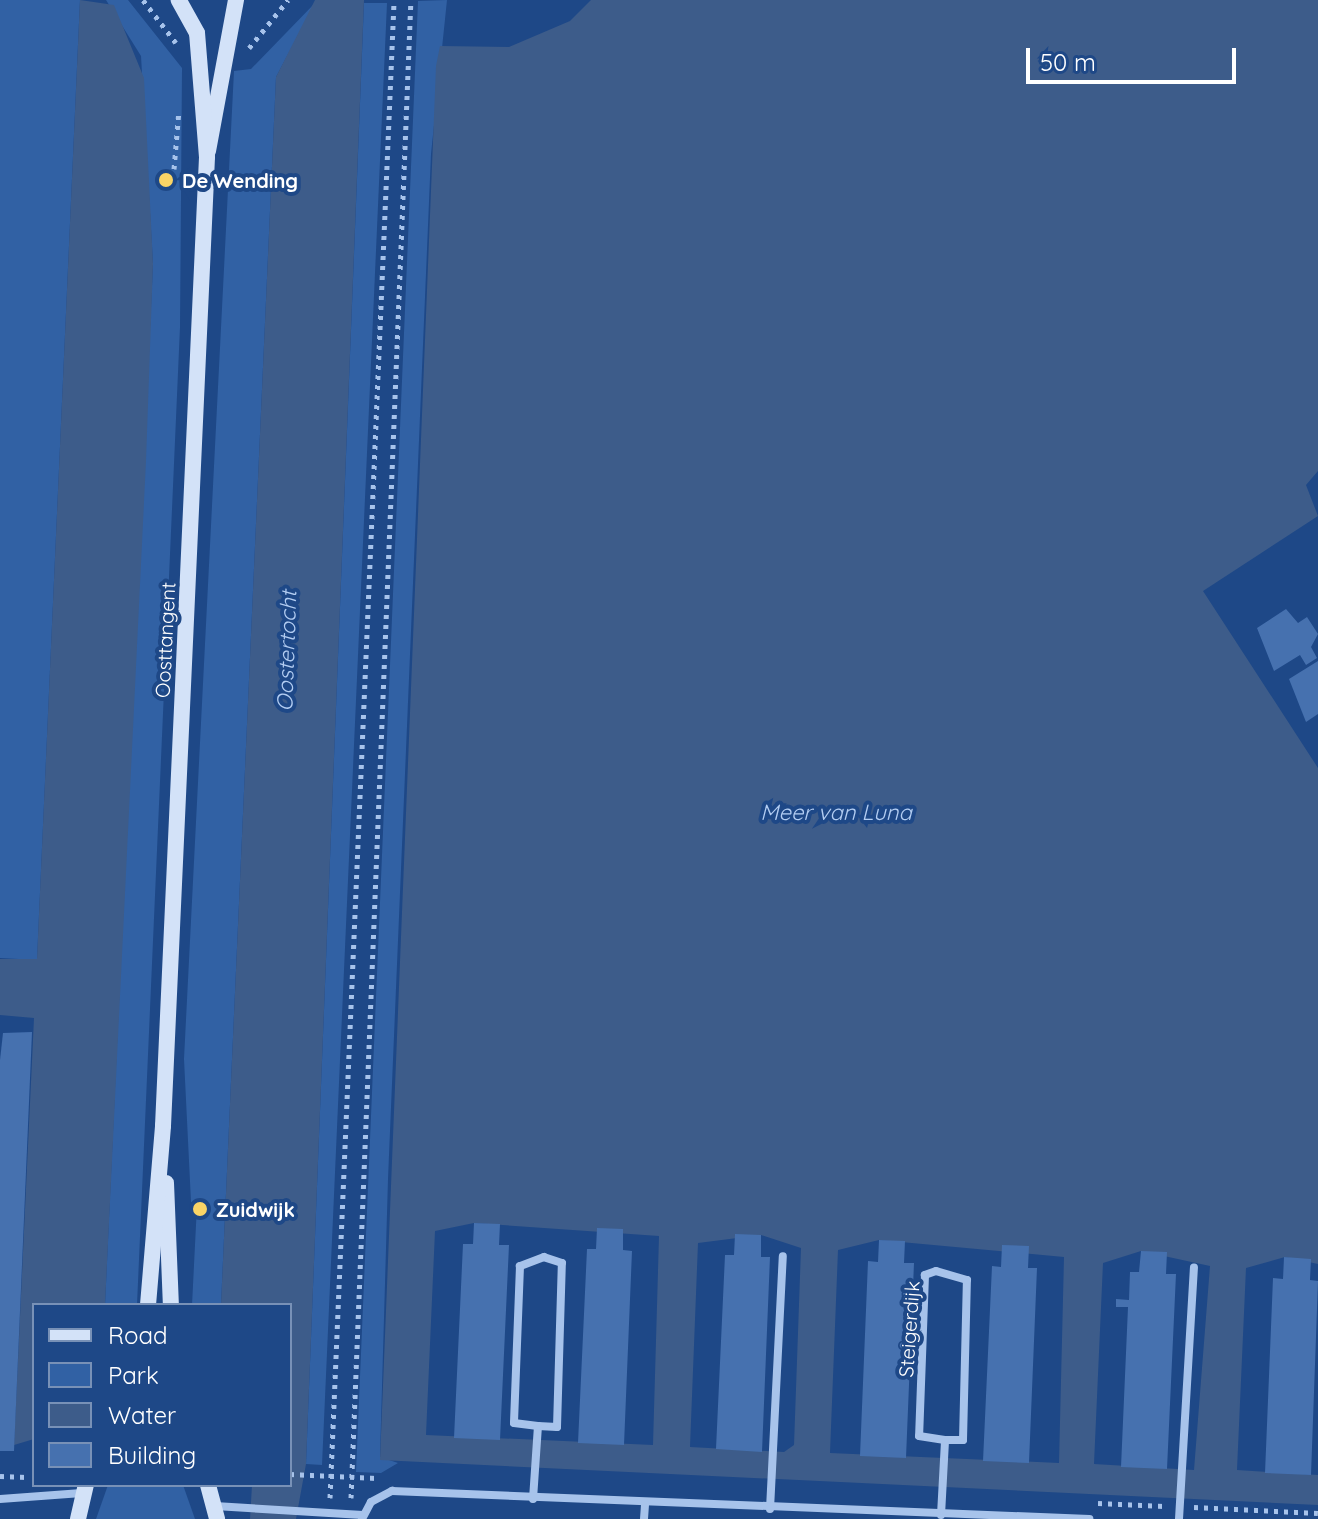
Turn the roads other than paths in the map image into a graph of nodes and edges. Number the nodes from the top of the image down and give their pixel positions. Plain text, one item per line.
1 (236, 0) edge
2 (183, 3) edge
3 (207, 157) junction
4 (163, 1126) junction
5 (783, 1256) dead end
6 (1194, 1267) dead end
7 (148, 1303) edge
8 (171, 1303) edge
9 (538, 1426) junction
10 (945, 1440) junction
11 (209, 1487) edge
12 (84, 1489) edge
13 (0, 1499) edge
14 (533, 1499) junction
15 (645, 1503) junction
16 (770, 1509) junction
17 (216, 1512) edge
18 (941, 1515) junction
19 (362, 1517) edge
20 (78, 1519) edge
21 (644, 1519) edge
22 (1089, 1519) edge
23 (1179, 1519) edge

1 - 3 main road, Oosttangent
2 - 3 main road, Oosttangent
3 - 4 main road, Oosttangent
4 - 7 main road, Oosttangent
4 - 8 main road, Oosttangent
5 - 16 street
6 - 23 street
9 - 9 street
9 - 14 street
10 - 10 street, Steigerdijk
10 - 18 street
11 - 17 main road
12 - 13 street
12 - 20 main road
14 - 15 street
14 - 19 street
15 - 16 street
15 - 21 street
16 - 18 street
17 - 19 street
18 - 22 street

